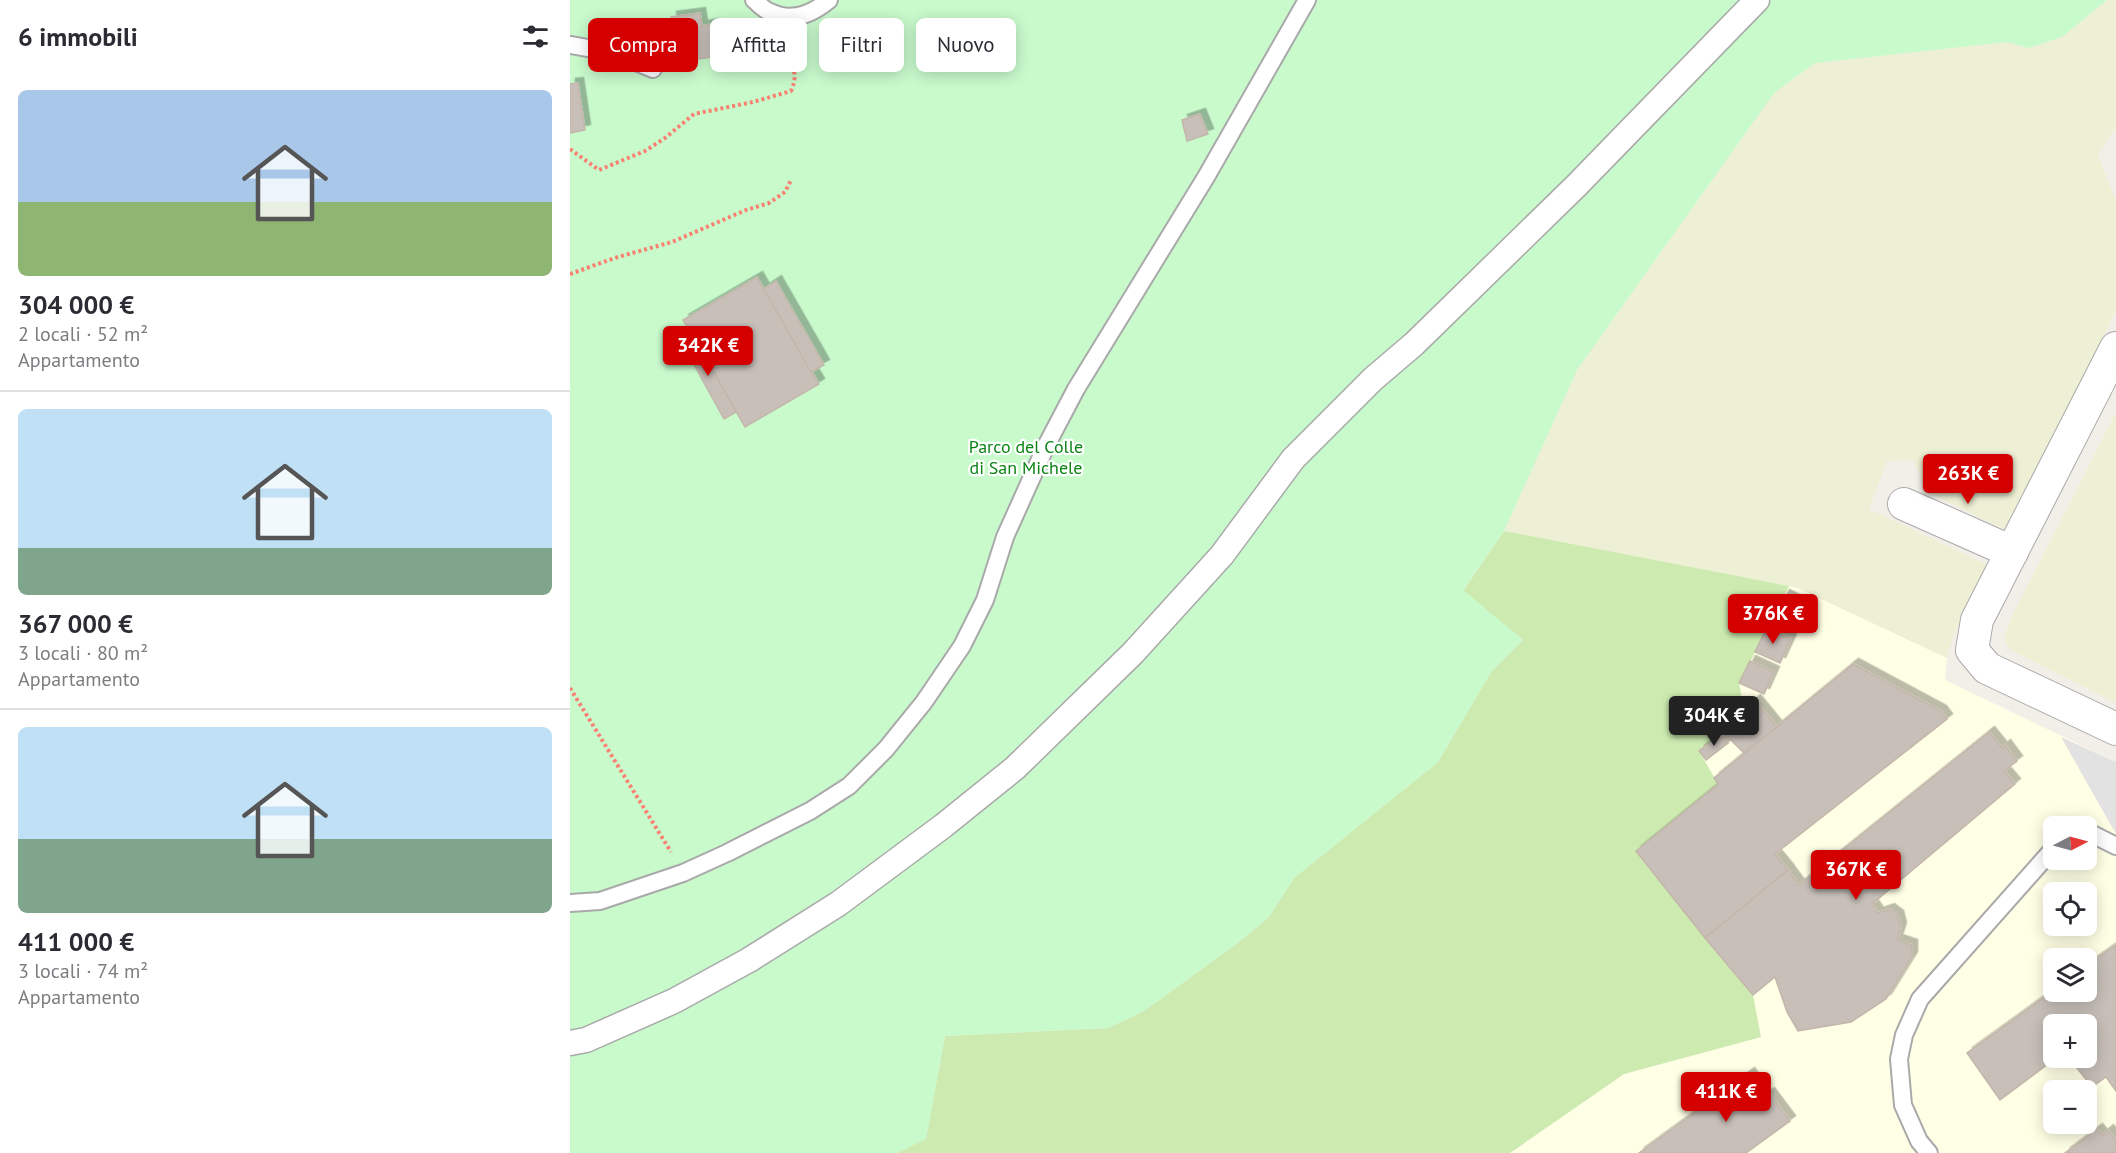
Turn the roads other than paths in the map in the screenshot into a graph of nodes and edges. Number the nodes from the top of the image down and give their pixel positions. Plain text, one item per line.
1 (754, 0) edge
2 (829, 0) edge
3 (1307, 0) edge
4 (1757, 0) edge
5 (570, 45) edge
6 (588, 48) edge
7 (2116, 348) edge
8 (1904, 504) dead end
9 (2012, 552) junction
10 (2116, 729) edge
11 (2097, 836) edge
12 (2116, 846) edge
13 (2043, 860) edge
14 (570, 903) edge
15 (570, 1043) edge
16 (1929, 1153) edge

1 - 2 lane
3 - 14 lane
4 - 15 street
5 - 6 lane
7 - 9 street
8 - 9 street
9 - 10 street
11 - 12 lane
13 - 16 lane

